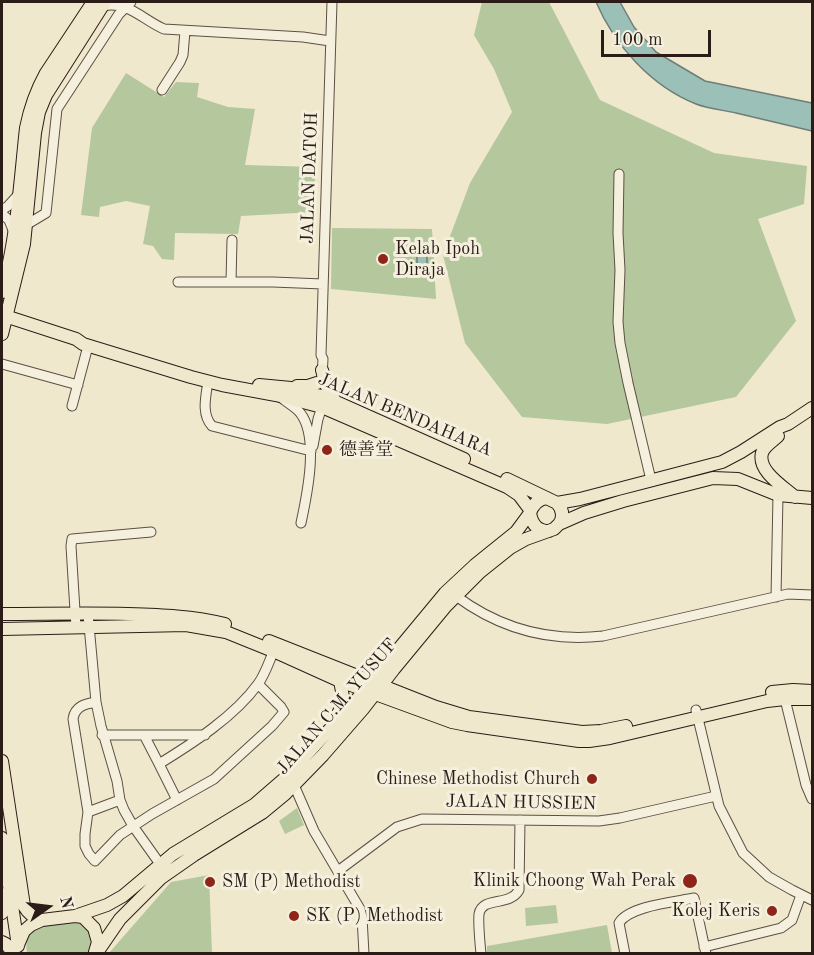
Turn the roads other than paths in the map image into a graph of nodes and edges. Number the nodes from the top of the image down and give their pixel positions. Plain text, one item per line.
1 (332, 2) edge
2 (100, 3) edge
3 (126, 3) edge
4 (185, 31) junction
5 (330, 41) junction
6 (162, 90) dead end
7 (42, 103) junction
8 (57, 109) junction
9 (619, 174) dead end
10 (18, 195) junction
11 (2, 212) edge
12 (26, 225) junction
13 (15, 235) junction
14 (232, 240) dead end
15 (178, 282) dead end
16 (231, 282) junction
17 (323, 284) junction
18 (2, 292) edge
19 (2, 322) edge
20 (86, 345) junction
21 (321, 355) junction
22 (2, 364) edge
23 (322, 370) junction
24 (208, 381) junction
25 (78, 385) junction
26 (278, 391) junction
27 (319, 395) junction
28 (335, 401) junction
29 (72, 406) dead end
30 (813, 408) edge
31 (788, 424) junction
32 (311, 451) junction
33 (488, 475) junction
34 (651, 480) junction
35 (778, 495) junction
36 (796, 497) junction
37 (813, 498) edge
38 (552, 501) junction
39 (531, 512) junction
40 (301, 523) dead end
41 (554, 528) junction
42 (151, 532) dead end
43 (813, 595) edge
44 (456, 596) junction
45 (776, 597) junction
46 (5, 613) edge
47 (75, 620) junction
48 (89, 620) junction
49 (5, 630) edge
50 (275, 647) junction
51 (340, 681) junction
52 (258, 684) junction
53 (373, 687) junction
54 (813, 691) edge
55 (784, 695) junction
56 (813, 699) edge
57 (96, 702) junction
58 (697, 714) junction
59 (330, 729) junction
60 (102, 735) junction
61 (144, 735) junction
62 (204, 735) junction
63 (2, 761) edge
64 (159, 764) junction
65 (294, 785) junction
66 (716, 796) junction
67 (120, 800) junction
68 (177, 800) junction
69 (813, 800) edge
70 (88, 812) junction
71 (520, 820) junction
72 (133, 826) junction
73 (2, 838) edge
74 (160, 864) junction
75 (338, 871) junction
76 (8, 889) junction
77 (801, 895) junction
78 (813, 900) edge
79 (2, 913) edge
80 (75, 916) junction
81 (42, 920) junction
82 (2, 942) edge
83 (705, 950) edge
84 (17, 951) edge
85 (96, 954) edge
86 (364, 954) edge
87 (481, 954) edge
88 (625, 954) edge

1 - 5 street, JALAN DATOH
2 - 3 street
2 - 7 main road
2 - 10 main road
3 - 4 street
3 - 8 street
4 - 5 street
4 - 6 street
5 - 17 street, JALAN DATOH
7 - 8 street
7 - 12 main road
8 - 12 street
9 - 34 street
10 - 11 street
10 - 13 main road
11 - 13 street
12 - 19 main road
13 - 18 main road
14 - 16 street
15 - 16 street
16 - 17 street
17 - 21 street, JALAN DATOH
19 - 20 main road, JALAN BENDAHARA
20 - 24 main road, JALAN BENDAHARA
20 - 25 street
21 - 23 street, JALAN DATOH
21 - 27 street, JALAN DATOH
22 - 25 street
23 - 27 street, JALAN DATOH
23 - 28 main road
24 - 26 main road, JALAN BENDAHARA
24 - 32 street
25 - 29 street
26 - 27 main road, JALAN BENDAHARA
26 - 27 main road
26 - 32 street, JALAN DATOH
27 - 28 main road, JALAN BENDAHARA
27 - 32 street, JALAN DATOH
27 - 33 main road, JALAN BENDAHARA
28 - 33 main road, JALAN BENDAHARA
30 - 31 main road
31 - 34 main road
31 - 36 main road
32 - 40 street, JALAN DATOH
33 - 38 main road, JALAN BENDAHARA
33 - 39 main road, JALAN BENDAHARA
34 - 38 main road
35 - 36 main road, JALAN C.M. YUSUF
35 - 41 main road, JALAN C.M. YUSUF
35 - 45 street
36 - 37 main road, JALAN C.M. YUSUF
38 - 39 main road
38 - 41 main road
39 - 41 main road
39 - 53 main road, JALAN C.M. YUSUF
41 - 44 main road, JALAN C.M. YUSUF
42 - 47 street
43 - 45 street
44 - 45 street
44 - 53 main road, JALAN C.M. YUSUF
46 - 47 main road
47 - 48 main road
47 - 49 main road
48 - 50 main road
48 - 57 street
50 - 51 main road
50 - 52 street
50 - 53 main road
51 - 53 main road
51 - 59 main road
52 - 62 street
52 - 68 street
53 - 58 main road
53 - 59 main road, JALAN C.M. YUSUF
53 - 65 main road, JALAN C.M. YUSUF
54 - 55 main road
55 - 56 main road
55 - 58 main road
55 - 69 street
57 - 60 street
57 - 70 street
58 - 66 street
59 - 74 main road, JALAN C.M. YUSUF
60 - 61 street
60 - 67 street
61 - 62 street
61 - 64 street
62 - 64 street
63 - 81 main road
64 - 68 street
65 - 75 street
65 - 85 main road, JALAN C.M. YUSUF
66 - 71 street, JALAN HUSSIEN
66 - 77 street
67 - 70 street
67 - 72 street
68 - 72 street
70 - 72 street
71 - 75 street, JALAN HUSSIEN
71 - 87 street
72 - 74 street
73 - 76 main road
74 - 80 main road, JALAN C.M. YUSUF
75 - 86 street
76 - 79 main road
76 - 84 main road
77 - 78 street
77 - 83 street
80 - 81 main road, JALAN C.M. YUSUF
80 - 85 main road
81 - 84 main road
82 - 84 main road
83 - 88 street

